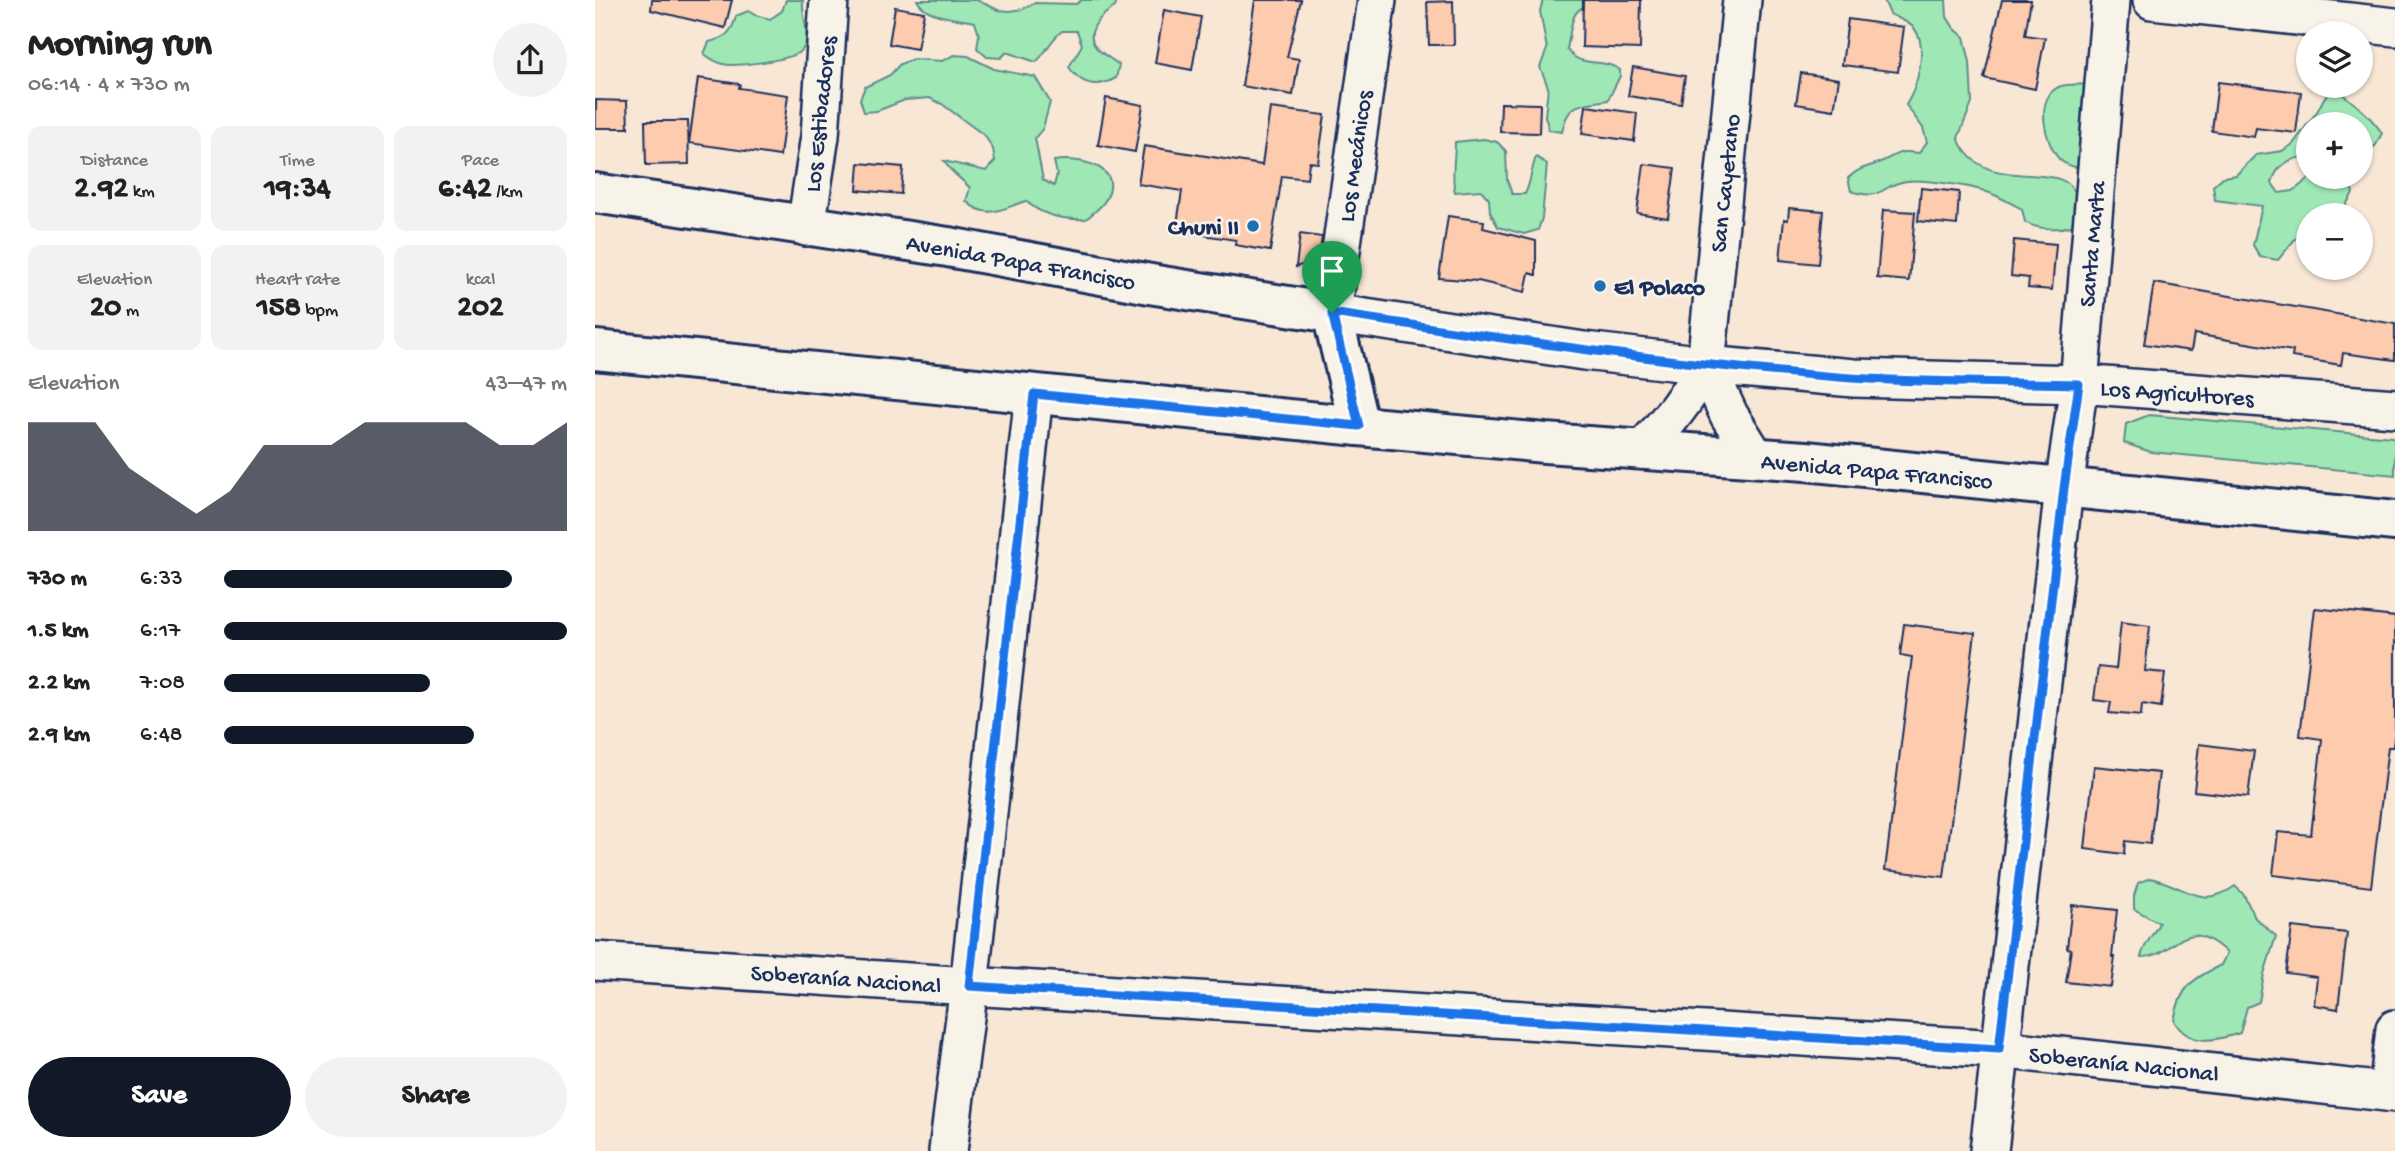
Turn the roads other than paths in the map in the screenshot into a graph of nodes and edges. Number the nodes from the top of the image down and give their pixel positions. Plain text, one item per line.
1 (829, 0) edge
2 (1377, 0) edge
3 (1742, 0) edge
4 (2111, 0) edge
5 (2152, 0) edge
6 (2395, 27) edge
7 (595, 193) edge
8 (806, 227) junction
9 (1332, 313) junction
10 (595, 350) edge
11 (1706, 365) junction
12 (2079, 384) junction
13 (1034, 394) junction
14 (2395, 408) edge
15 (1359, 426) junction
16 (1642, 450) junction
17 (1756, 458) junction
18 (2064, 488) junction
19 (2395, 521) edge
20 (595, 961) edge
21 (969, 986) junction
22 (2395, 1029) edge
23 (1999, 1049) junction
24 (2392, 1093) edge
25 (948, 1151) edge
26 (1989, 1151) edge

1 - 8 street, Los Estibadores
2 - 9 street, Los Mecánicos
3 - 11 street, San Cayetano
4 - 12 street, Santa Marta
5 - 6 street
7 - 8 main road, Avenida Papa Francisco
8 - 9 main road, Avenida Papa Francisco
9 - 11 street, Los Agricultores
9 - 15 main road
10 - 13 main road, Avenida Papa Francisco
11 - 12 street, Los Agricultores
11 - 16 street, San Cayetano
11 - 17 street
12 - 14 street, Los Agricultores
12 - 18 street, Santa Marta
13 - 15 main road, Avenida Papa Francisco
13 - 21 street
15 - 16 main road, Avenida Papa Francisco
16 - 17 main road, Avenida Papa Francisco
17 - 18 main road, Avenida Papa Francisco
18 - 19 main road, Avenida Papa Francisco
18 - 23 street, Santa Marta
20 - 21 street, Soberanía Nacional
21 - 23 street, Soberanía Nacional
21 - 25 street
22 - 24 street
23 - 24 street, Soberanía Nacional
23 - 26 street, Santa Marta

